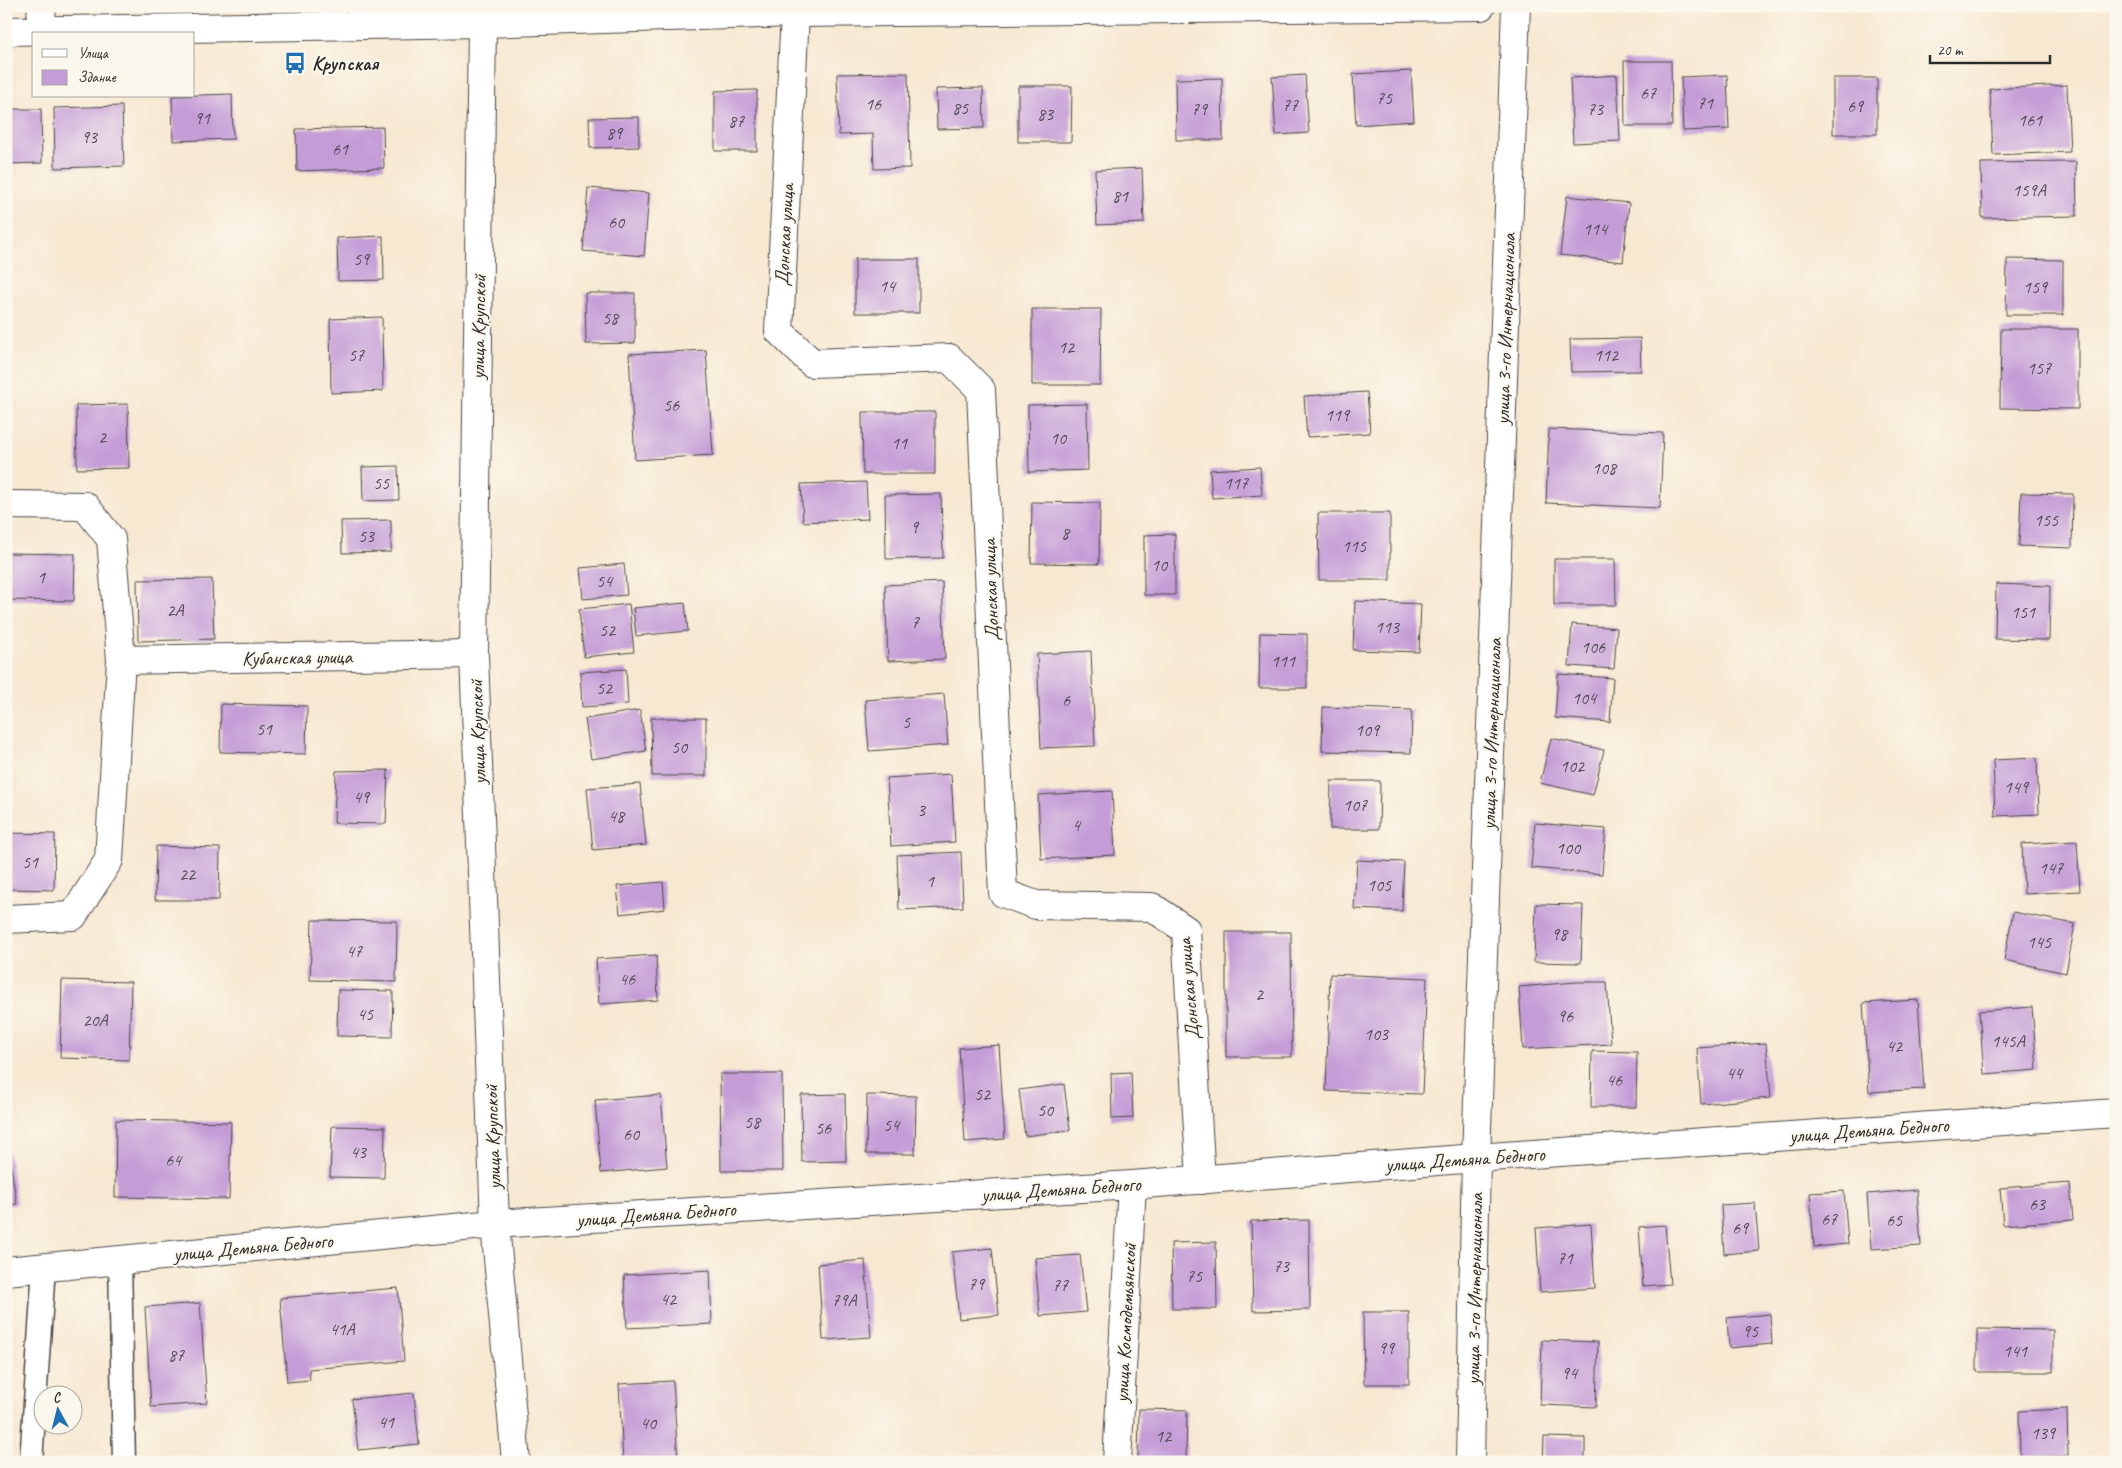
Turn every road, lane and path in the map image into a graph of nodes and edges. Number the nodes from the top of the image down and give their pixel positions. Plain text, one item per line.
1 (1481, 6) edge
2 (1516, 6) edge
3 (795, 13) junction
4 (489, 14) edge
5 (41, 18) edge
6 (6, 31) edge
7 (6, 505) edge
8 (474, 654) junction
9 (121, 660) junction
10 (6, 919) edge
11 (2116, 1113) edge
12 (1476, 1158) junction
13 (1201, 1180) junction
14 (1132, 1185) junction
15 (495, 1224) junction
16 (120, 1260) junction
17 (44, 1267) junction
18 (6, 1271) edge
19 (31, 1462) edge
20 (124, 1462) edge
21 (516, 1462) edge
22 (1117, 1462) edge
23 (1470, 1462) edge

1 - 3 street
2 - 12 street, улица 3-го Интернационала
3 - 4 street
3 - 13 street, Донская улица
4 - 5 street
4 - 8 street, улица Крупской
5 - 6 street
7 - 9 street
8 - 9 street, Кубанская улица
8 - 15 street, улица Крупской
9 - 10 street
11 - 12 street, улица Демьяна Бедного
12 - 13 street, улица Демьяна Бедного
12 - 23 street, улица 3-го Интернационала
13 - 14 street, улица Демьяна Бедного
14 - 15 street, улица Демьяна Бедного
14 - 22 street, улица Космодемьянской
15 - 16 street, улица Демьяна Бедного
15 - 21 street, улица Крупской
16 - 17 street, улица Демьяна Бедного
16 - 20 lane
17 - 18 street, улица Демьяна Бедного
17 - 19 lane

